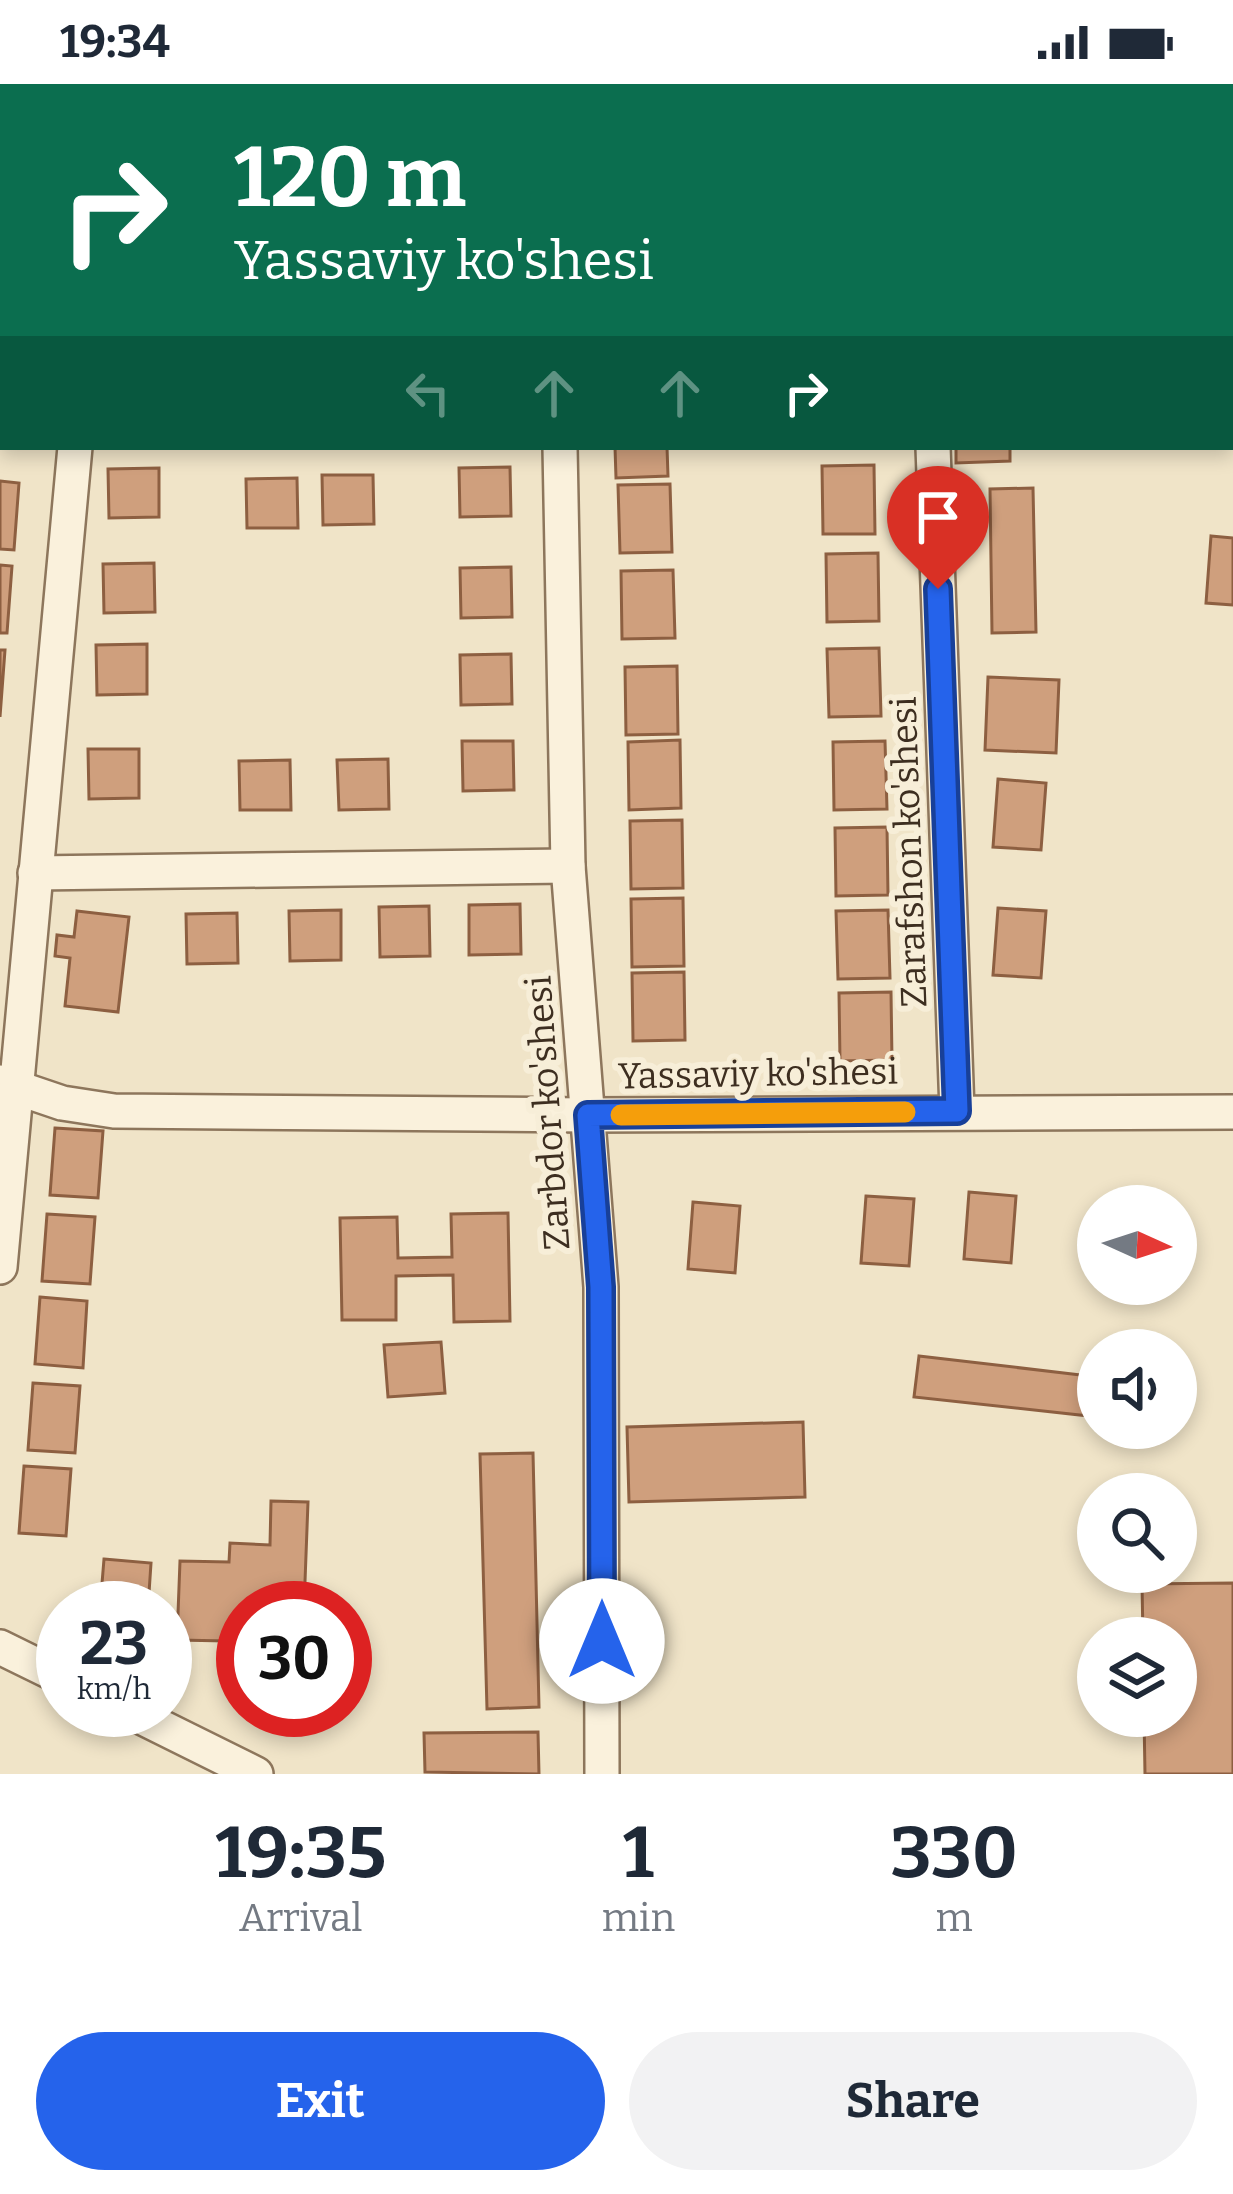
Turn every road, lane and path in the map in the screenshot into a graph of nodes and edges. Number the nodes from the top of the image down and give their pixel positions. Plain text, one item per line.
1 (75, 450) edge
2 (560, 450) edge
3 (933, 450) edge
4 (568, 866) junction
5 (35, 873) junction
6 (8, 1083) edge
7 (957, 1111) junction
8 (1233, 1112) edge
9 (588, 1115) junction
10 (0, 1268) edge
11 (0, 1647) edge
12 (36, 1665) edge
13 (181, 1737) edge
14 (256, 1774) edge
15 (602, 1774) edge

1 - 5 street
2 - 4 street, Zarbdor ko'shesi
3 - 7 street, Zarafshon ko'shesi
4 - 5 street
4 - 9 street, Zarbdor ko'shesi
5 - 6 street
6 - 9 street, Yassaviy ko'shesi
6 - 10 street
7 - 8 street, Yassaviy ko'shesi
7 - 9 street, Yassaviy ko'shesi
9 - 15 street, Zarbdor ko'shesi
11 - 12 street
13 - 14 street

